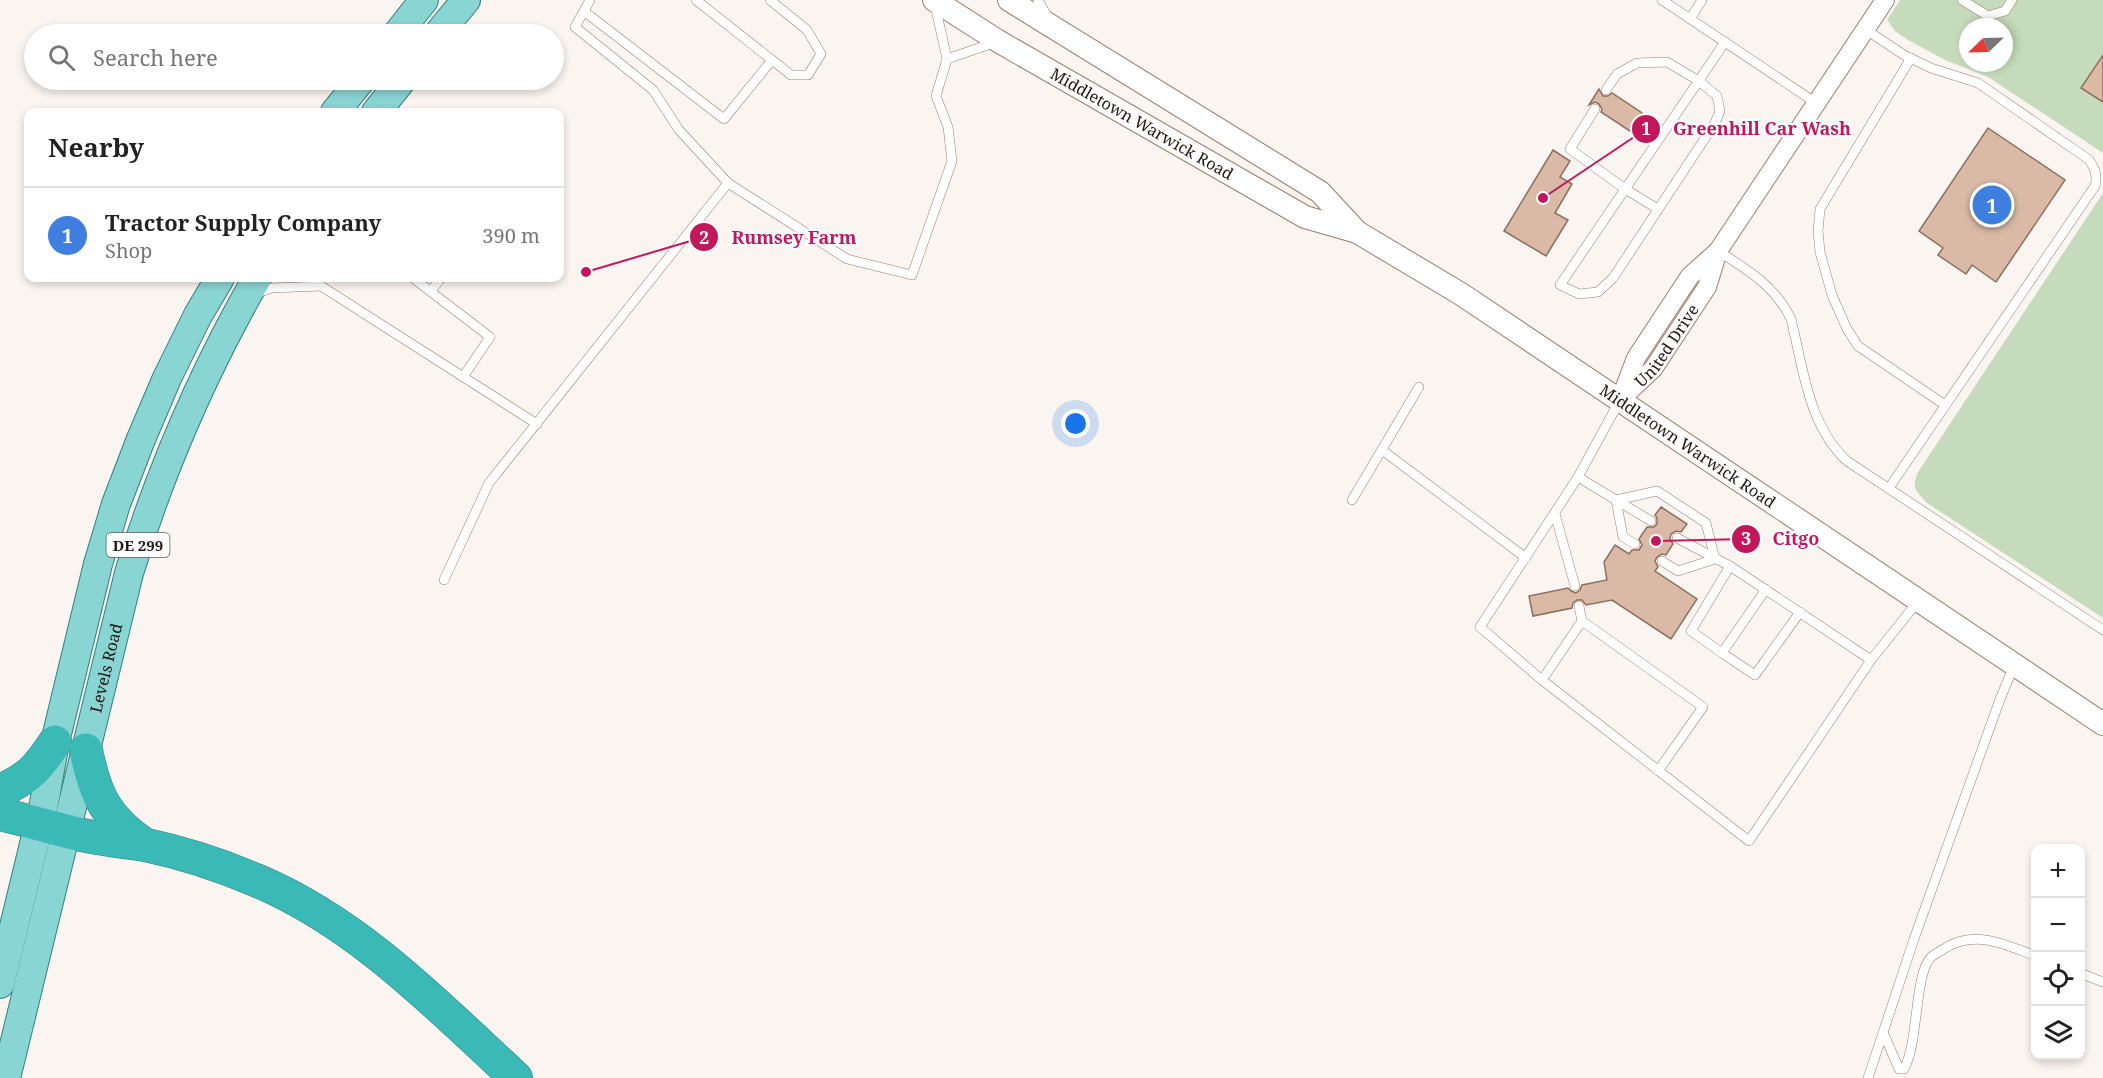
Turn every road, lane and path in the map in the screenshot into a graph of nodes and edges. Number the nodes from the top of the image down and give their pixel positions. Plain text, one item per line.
1 (424, 0) edge
2 (466, 0) edge
3 (590, 0) edge
4 (696, 0) edge
5 (770, 0) edge
6 (934, 0) edge
7 (1009, 0) edge
8 (1038, 0) edge
9 (1662, 0) edge
10 (1702, 0) edge
11 (1884, 0) edge
12 (1962, 0) edge
13 (2012, 0) edge
14 (585, 12) junction
15 (1690, 19) junction
16 (405, 24) edge
17 (446, 24) edge
18 (1054, 28) junction
19 (1865, 29) junction
20 (998, 41) junction
21 (1725, 42) junction
22 (1911, 58) junction
23 (947, 59) junction
24 (772, 60) junction
25 (1699, 81) junction
26 (353, 90) edge
27 (394, 90) edge
28 (1606, 90) dead end
29 (1816, 103) junction
30 (338, 108) edge
31 (379, 108) edge
32 (1595, 109) dead end
33 (728, 183) junction
34 (1625, 189) junction
35 (1658, 209) junction
36 (1357, 232) junction
37 (1718, 251) junction
38 (218, 282) edge
39 (318, 282) edge
40 (419, 282) edge
41 (438, 282) edge
42 (321, 286) junction
43 (251, 288) edge
44 (431, 291) junction
45 (463, 377) junction
46 (1419, 387) dead end
47 (1620, 400) junction
48 (1945, 405) junction
49 (537, 424) junction
50 (1382, 450) junction
51 (1578, 477) junction
52 (1889, 488) junction
53 (1352, 500) dead end
54 (1616, 500) junction
55 (1555, 514) junction
56 (1651, 521) dead end
57 (1677, 538) dead end
58 (1635, 544) dead end
59 (1526, 558) junction
60 (1715, 559) junction
61 (1662, 561) dead end
62 (1730, 566) junction
63 (444, 580) dead end
64 (1575, 586) dead end
65 (1766, 589) junction
66 (1919, 600) junction
67 (1579, 606) dead end
68 (1800, 612) junction
69 (1582, 621) junction
70 (2103, 630) edge
71 (1722, 653) junction
72 (1871, 660) junction
73 (2014, 665) junction
74 (1542, 680) junction
75 (2103, 724) edge
76 (55, 742) junction
77 (86, 750) junction
78 (1658, 771) junction
79 (0, 791) edge
80 (0, 814) edge
81 (53, 827) junction
82 (146, 845) junction
83 (2031, 954) edge
84 (2085, 976) edge
85 (2103, 982) edge
86 (0, 984) edge
87 (1883, 1032) junction
88 (6, 1078) edge
89 (516, 1078) edge
90 (1868, 1078) edge

1 - 16 main road
2 - 17 main road
3 - 14 lane
4 - 24 lane
5 - 24 lane
6 - 20 street, Middletown Warwick Road
6 - 23 lane
7 - 18 street, Middletown Warwick Road
8 - 18 lane
9 - 15 lane
10 - 15 lane
11 - 19 street, United Drive
12 - 13 lane
14 - 24 lane
14 - 33 lane
15 - 21 lane
18 - 36 street, Middletown Warwick Road
19 - 22 lane
19 - 29 street, United Drive
20 - 23 lane
20 - 36 street, Middletown Warwick Road
21 - 25 lane
21 - 29 lane
22 - 48 lane
22 - 48 lane
23 - 33 lane
25 - 28 lane
25 - 34 lane
25 - 35 lane
26 - 30 main road
27 - 31 main road
29 - 37 street, United Drive
32 - 34 lane
33 - 49 lane
34 - 35 lane
34 - 35 lane
36 - 47 street, Middletown Warwick Road
37 - 47 street, United Drive
37 - 52 lane
38 - 76 main road, Levels Road / DE 299
39 - 42 lane
40 - 44 lane
41 - 44 lane
42 - 43 lane
42 - 45 lane
43 - 77 main road, Levels Road / DE 299
44 - 45 lane
45 - 49 lane
46 - 50 lane
47 - 51 lane
47 - 66 street, Middletown Warwick Road
48 - 52 lane
49 - 63 lane
50 - 53 lane
50 - 59 lane
51 - 54 lane
51 - 55 lane
52 - 70 lane
54 - 56 lane
54 - 58 lane
54 - 60 lane
55 - 59 lane
55 - 64 lane
57 - 60 lane
59 - 74 lane
60 - 61 lane
60 - 62 lane
62 - 65 lane
62 - 71 lane
65 - 68 lane
65 - 71 lane
66 - 72 lane
66 - 73 street, Middletown Warwick Road
67 - 69 lane
68 - 71 lane
68 - 72 lane
69 - 74 lane
69 - 78 lane
72 - 78 lane
73 - 75 street, Middletown Warwick Road
73 - 87 lane
74 - 78 lane
76 - 79 highway
76 - 81 main road, Levels Road / DE 299
77 - 81 main road, Levels Road / DE 299
77 - 82 highway
80 - 81 highway
81 - 82 highway
81 - 86 main road, Levels Road / DE 299
81 - 88 main road, Levels Road / DE 299
82 - 89 highway
83 - 87 lane
84 - 85 lane
87 - 90 lane

